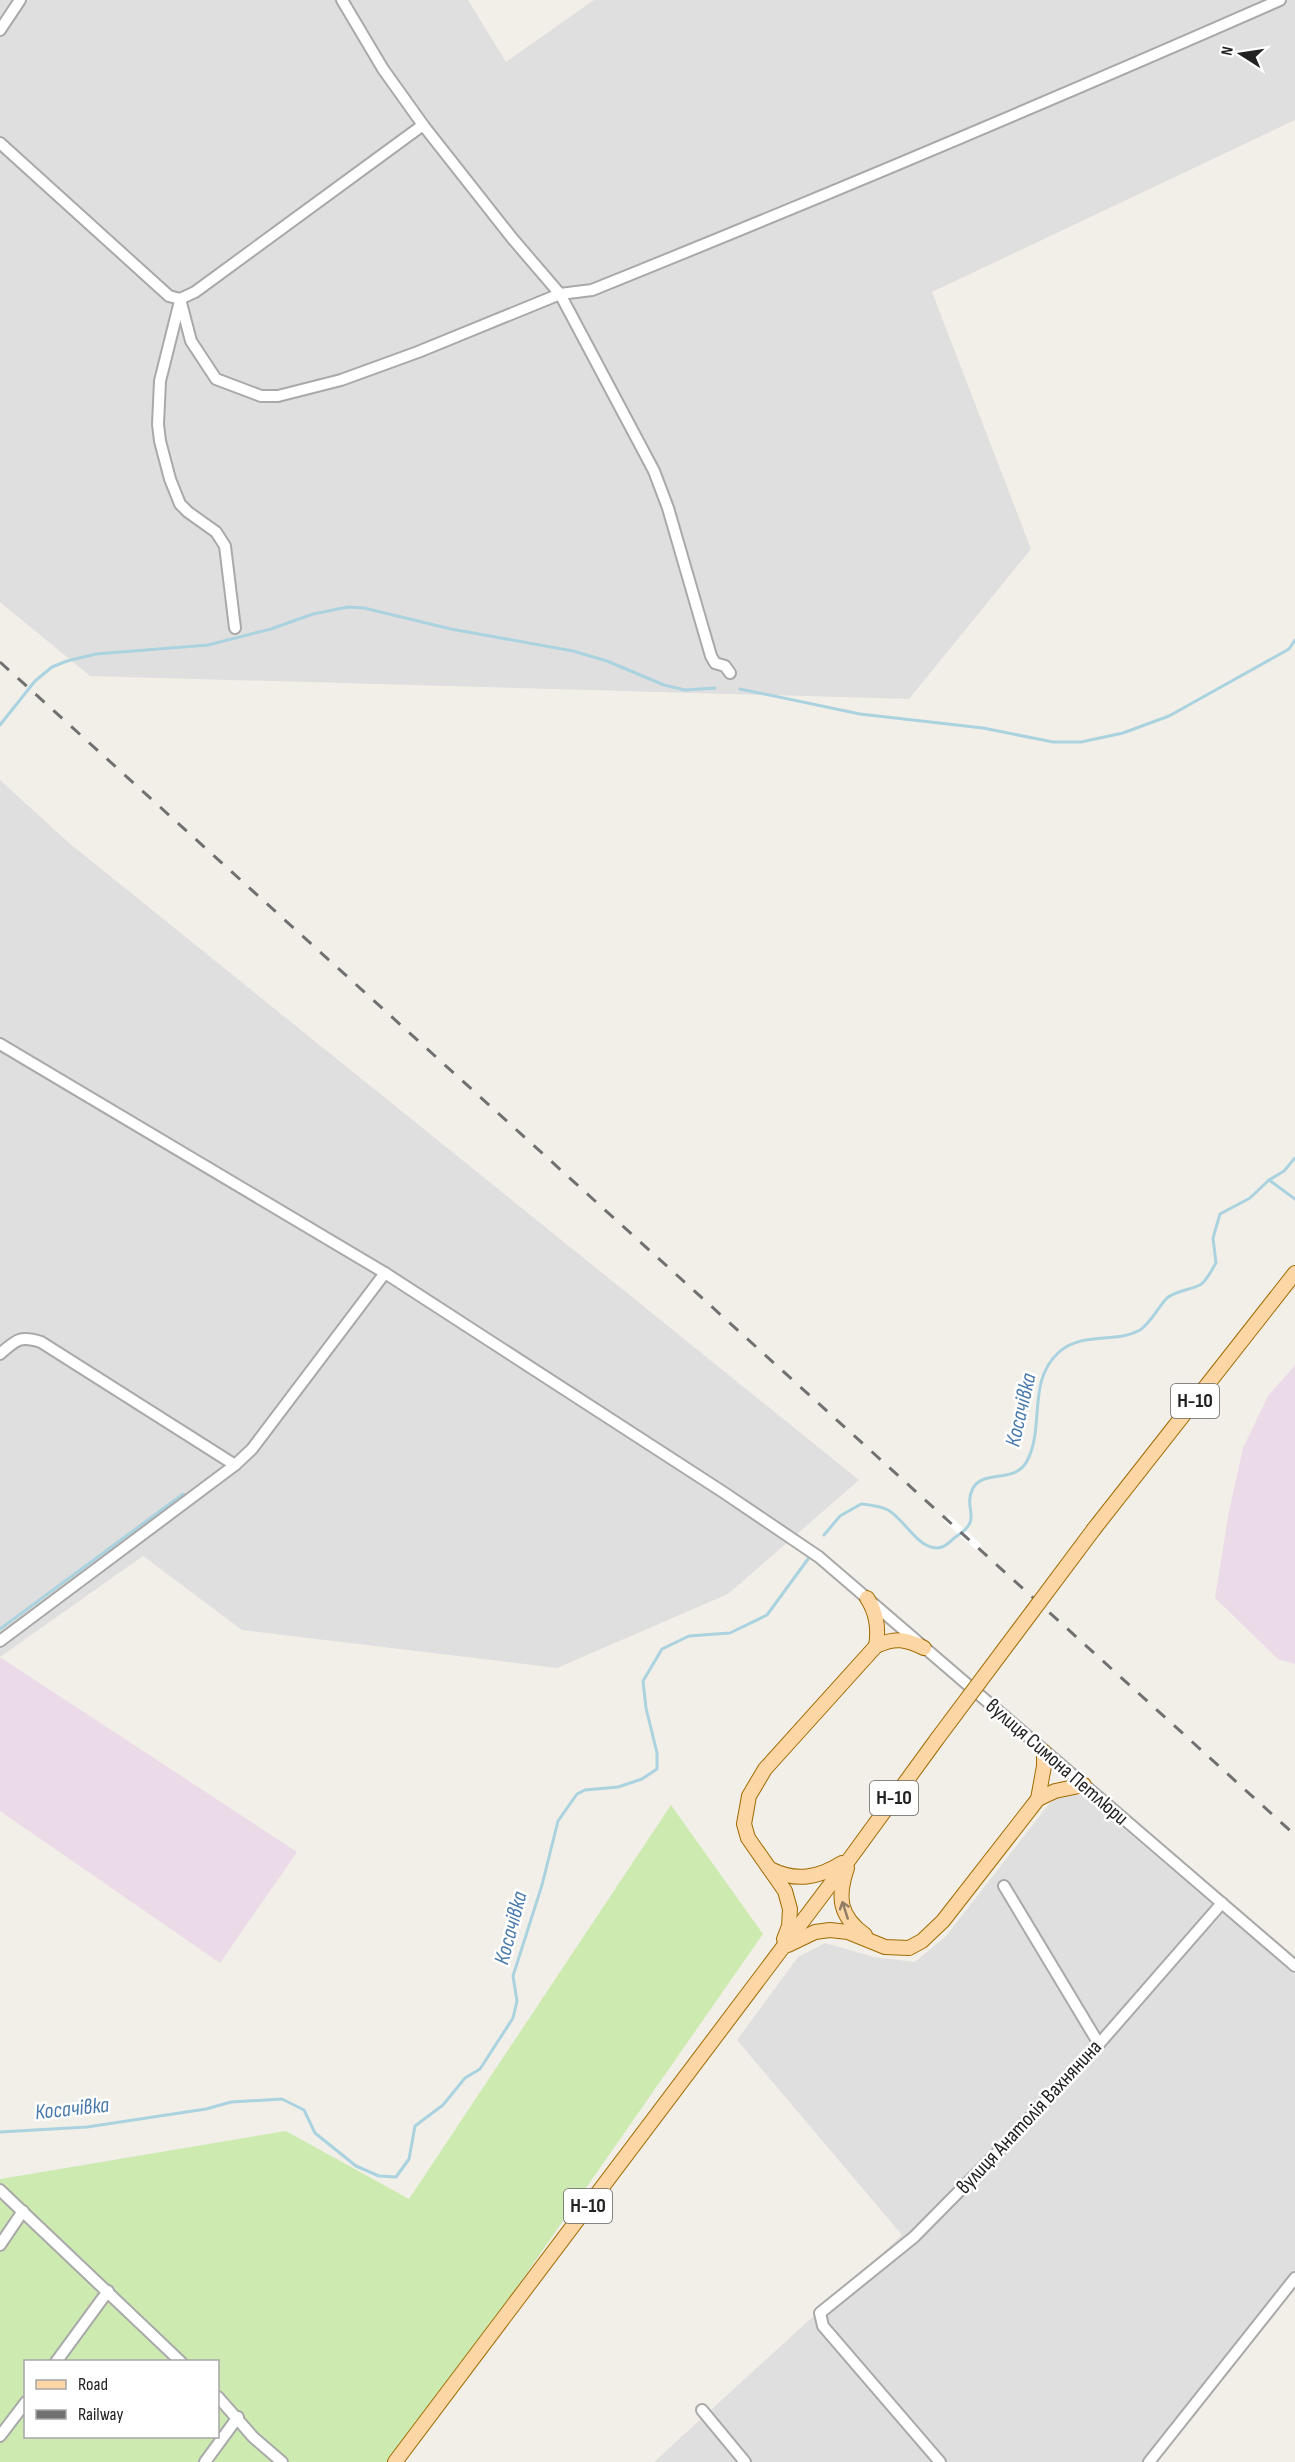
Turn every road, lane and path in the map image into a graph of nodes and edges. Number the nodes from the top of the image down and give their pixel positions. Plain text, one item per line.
1 (20, 0) edge
2 (342, 0) edge
3 (1280, 0) edge
4 (0, 30) edge
5 (423, 125) junction
6 (0, 143) edge
7 (560, 294) junction
8 (180, 299) junction
9 (235, 628) dead end
10 (730, 673) dead end
11 (0, 1044) edge
12 (385, 1273) junction
13 (1295, 1274) edge
14 (0, 1354) edge
15 (235, 1465) junction
16 (867, 1598) junction
17 (0, 1641) edge
18 (876, 1646) junction
19 (924, 1648) junction
20 (1044, 1752) junction
21 (1084, 1785) junction
22 (1038, 1799) junction
23 (851, 1857) junction
24 (768, 1868) junction
25 (1004, 1886) dead end
26 (1222, 1903) junction
27 (885, 1947) junction
28 (780, 1950) junction
29 (1295, 1966) edge
30 (1099, 2044) junction
31 (0, 2190) edge
32 (23, 2211) junction
33 (0, 2245) edge
34 (1295, 2278) edge
35 (108, 2291) junction
36 (57, 2360) edge
37 (180, 2360) edge
38 (219, 2398) edge
39 (24, 2405) edge
40 (702, 2410) dead end
41 (238, 2418) junction
42 (0, 2436) edge
43 (205, 2462) edge
44 (282, 2462) edge
45 (395, 2462) edge
46 (745, 2462) edge
47 (940, 2462) edge
48 (1149, 2462) edge

1 - 4 street
2 - 5 street
3 - 7 street
5 - 7 street
5 - 8 street
6 - 8 street
7 - 8 street
7 - 10 street
8 - 9 street
11 - 12 street, вулиця Симона Петлюри
12 - 15 street
12 - 16 street, вулиця Симона Петлюри
13 - 23 main road, Н-10, bridge
14 - 15 street
15 - 17 street
16 - 18 main road
16 - 19 street, вулиця Симона Петлюри
18 - 19 main road
18 - 24 main road
19 - 20 street, вулиця Симона Петлюри
20 - 21 street, вулиця Симона Петлюри
20 - 22 main road
21 - 22 main road
21 - 26 street, вулиця Симона Петлюри
22 - 27 main road
23 - 24 main road
27 -> 23 main road
23 - 28 main road, Н-10
24 - 28 main road
25 - 30 street
26 - 29 street, вулиця Симона Петлюри
26 - 30 street, вулиця Анатолія Вахнянина
27 - 28 main road
28 - 45 main road, Н-10
30 - 47 street, вулиця Анатолія Вахнянина
31 - 32 street
32 - 33 street
32 - 35 street
34 - 48 street
35 - 36 street
35 - 37 street
38 - 41 street
39 - 42 street
40 - 46 street
41 - 43 street
41 - 44 street

